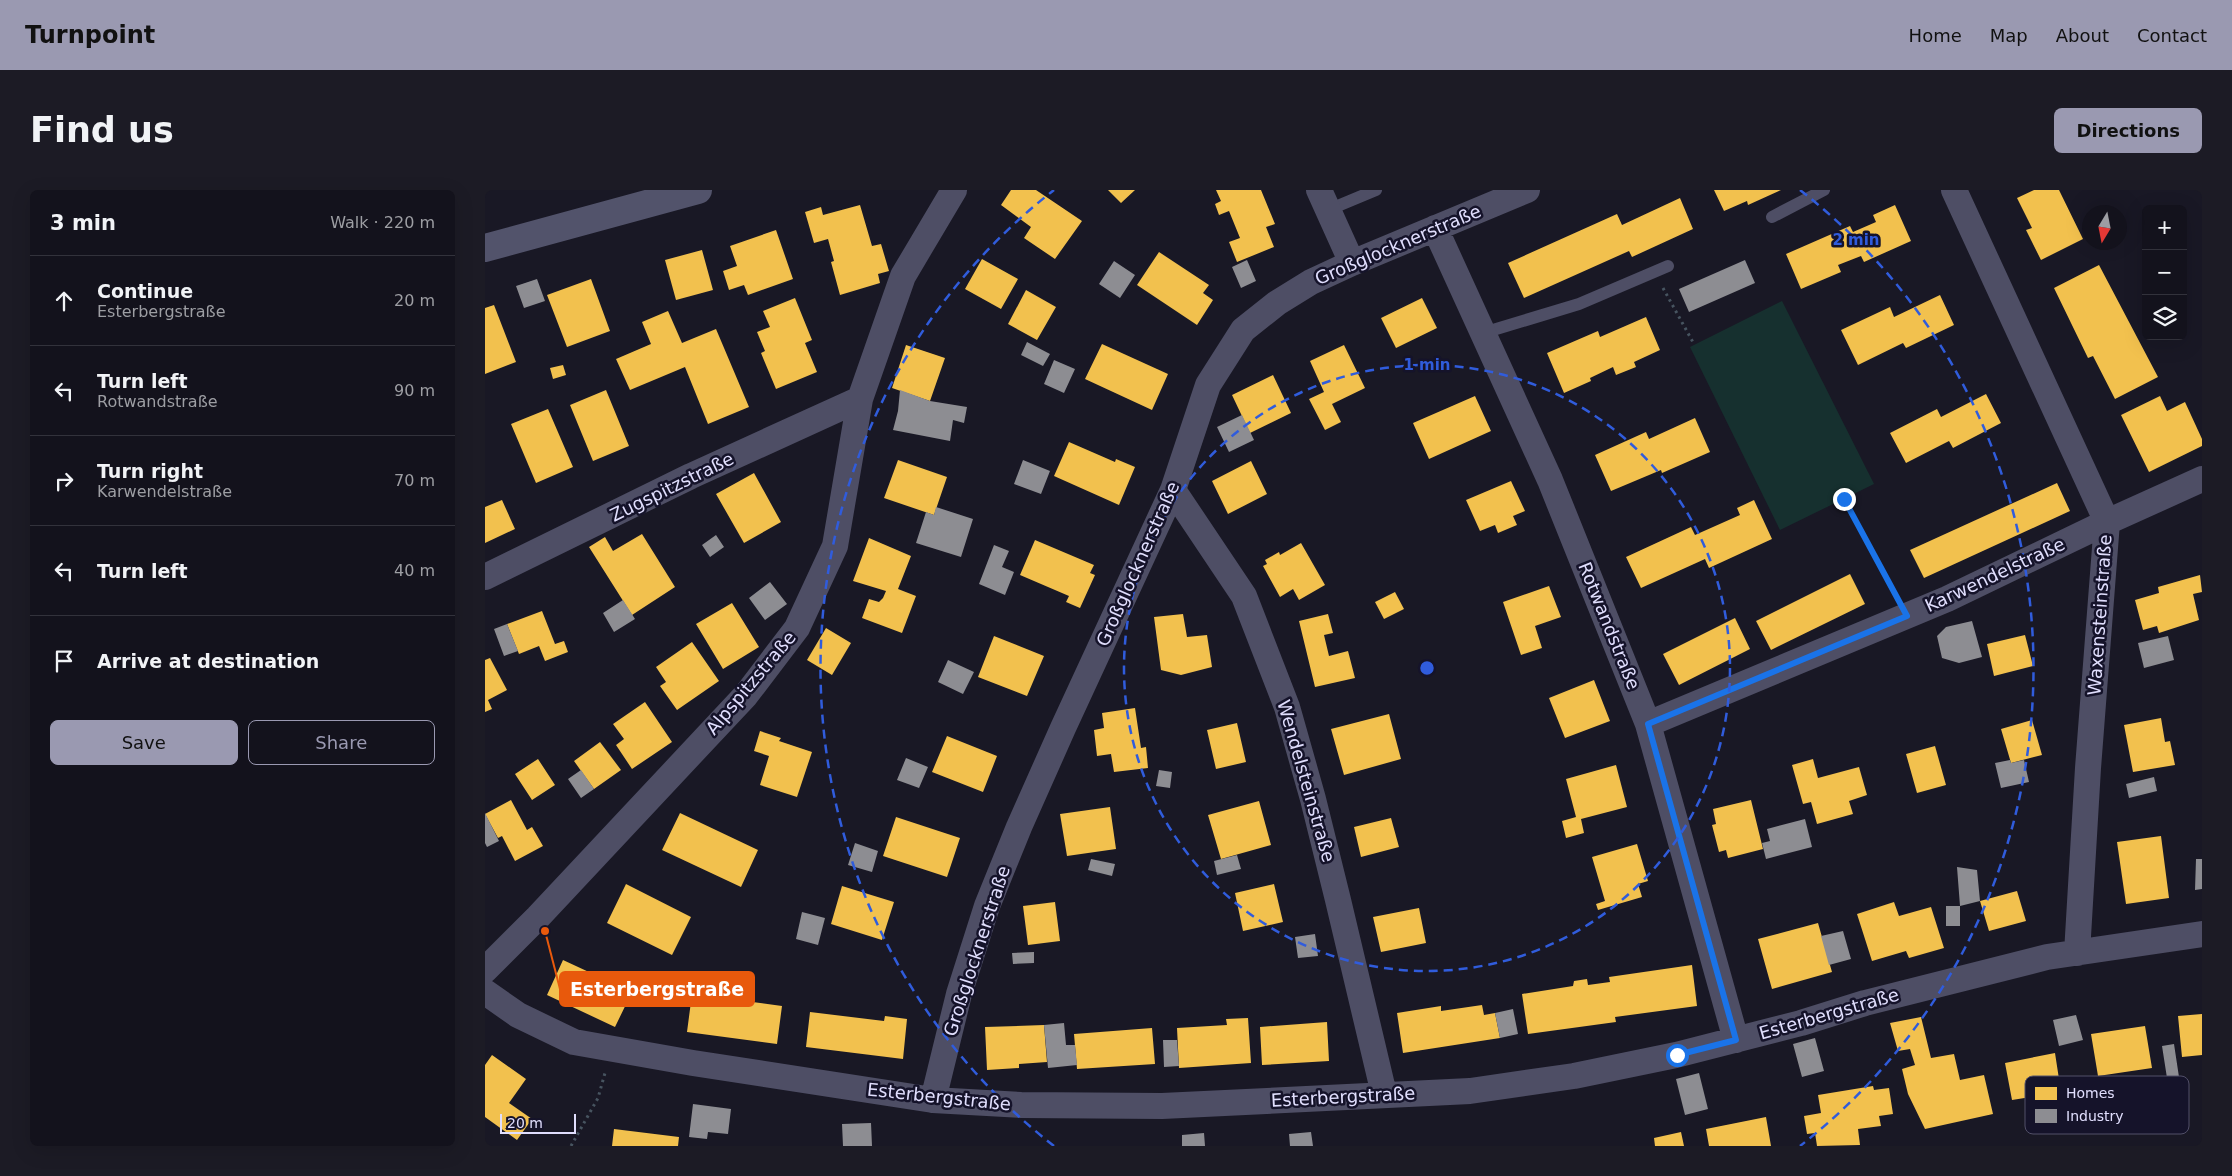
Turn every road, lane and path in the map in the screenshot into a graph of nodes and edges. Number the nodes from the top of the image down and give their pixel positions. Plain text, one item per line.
1 (698, 190) edge
2 (954, 190) edge
3 (1376, 190) edge
4 (1824, 190) edge
5 (1955, 190) edge
6 (1523, 191) edge
7 (1324, 200) edge
8 (1772, 217) dead end
9 (1435, 228) junction
10 (485, 248) edge
11 (1352, 262) junction
12 (1668, 266) dead end
13 (1654, 272) junction
14 (1483, 333) junction
15 (1694, 344) dead end
16 (860, 399) junction
17 (2202, 479) edge
18 (1173, 490) junction
19 (1844, 499) dead end
20 (2107, 522) junction
21 (485, 578) edge
22 (1907, 616) junction
23 (1648, 724) junction
24 (2202, 934) edge
25 (2077, 953) junction
26 (485, 970) edge
27 (485, 992) edge
28 (1736, 1040) junction
29 (611, 1048) junction
30 (1384, 1094) junction
31 (933, 1100) junction
32 (571, 1146) edge

1 - 10 street
2 - 16 street, Alpspitzstraße
3 - 7 lane
4 - 8 lane
5 - 20 street, Waxensteinstraße
6 - 9 street, Großglocknerstraße
7 - 11 street
9 - 11 street, Großglocknerstraße
9 - 14 street, Rotwandstraße
11 - 18 street, Großglocknerstraße
12 - 13 lane
13 - 14 lane
13 - 15 path
14 - 23 street, Rotwandstraße
16 - 21 street, Zugspitzstraße
16 - 26 street, Alpspitzstraße
17 - 20 street, Karwendelstraße
18 - 30 street, Wendelsteinstraße
18 - 31 street, Großglocknerstraße
19 - 22 path
20 - 22 street, Karwendelstraße
20 - 25 street, Waxensteinstraße
22 - 23 street, Karwendelstraße
23 - 28 street, Rotwandstraße
24 - 25 street, Esterbergstraße
25 - 28 street, Esterbergstraße
27 - 29 street, Esterbergstraße
28 - 30 street, Esterbergstraße
29 - 31 street, Esterbergstraße
29 - 32 path
30 - 31 street, Esterbergstraße

